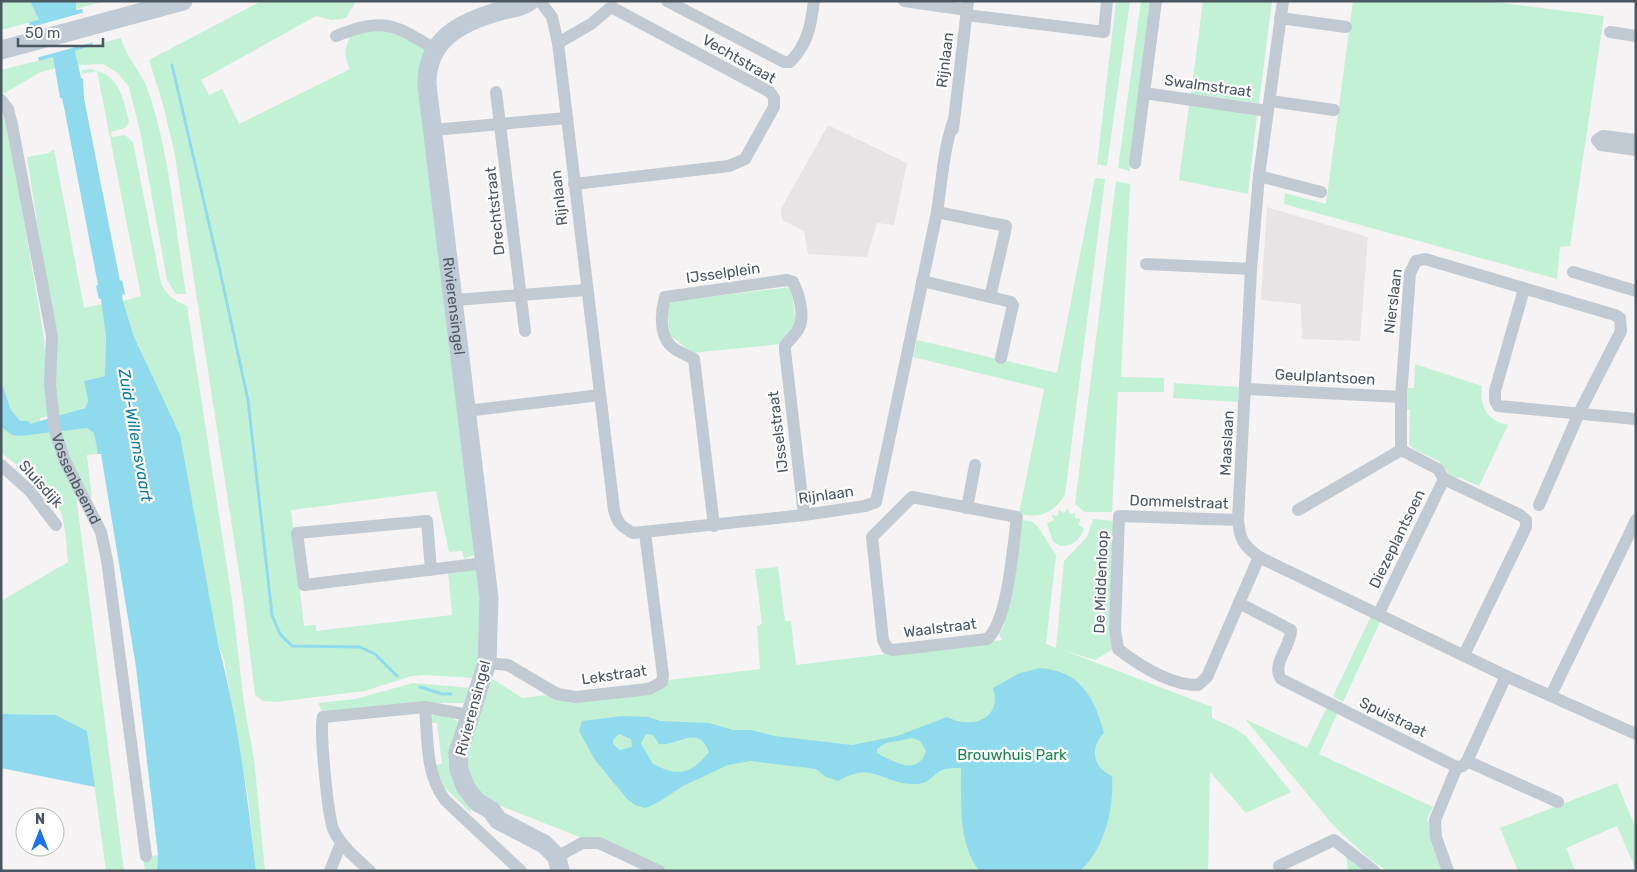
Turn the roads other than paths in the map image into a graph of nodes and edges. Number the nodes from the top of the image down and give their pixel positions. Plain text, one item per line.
1 (183, 1) edge
2 (530, 1) edge
3 (540, 1) edge
4 (814, 1) edge
5 (904, 1) edge
6 (1107, 1) edge
7 (1156, 1) edge
8 (1283, 1) edge
9 (670, 2) edge
10 (505, 6) edge
11 (967, 9) edge
12 (1280, 18) junction
13 (1346, 27) dead end
14 (1610, 32) dead end
15 (336, 36) dead end
16 (1636, 36) edge
17 (558, 43) junction
18 (435, 49) junction
19 (1, 50) edge
20 (496, 92) dead end
21 (1144, 93) junction
22 (3, 101) edge
23 (1269, 106) junction
24 (1334, 110) dead end
25 (567, 118) junction
26 (501, 124) junction
27 (433, 130) junction
28 (1636, 140) edge
29 (1636, 150) edge
30 (1135, 163) dead end
31 (1259, 176) junction
32 (574, 184) junction
33 (1321, 192) dead end
34 (937, 212) junction
35 (1146, 264) dead end
36 (1251, 269) junction
37 (1573, 272) dead end
38 (922, 281) junction
39 (1524, 289) junction
40 (586, 290) junction
41 (1636, 291) edge
42 (520, 294) junction
43 (990, 297) junction
44 (455, 300) junction
45 (525, 331) dead end
46 (784, 346) joint
47 (1002, 358) dead end
48 (1247, 389) junction
49 (600, 395) junction
50 (1401, 397) junction
51 (467, 410) junction
52 (1579, 413) junction
53 (1636, 418) edge
54 (1401, 450) junction
55 (1, 465) edge
56 (975, 465) dead end
57 (1444, 479) junction
58 (876, 502) junction
59 (1539, 505) dead end
60 (966, 508) junction
61 (1298, 510) dead end
62 (804, 515) junction
63 (1119, 516) joint
64 (889, 518) junction
65 (1238, 520) junction
66 (1636, 520) edge
67 (56, 525) dead end
68 (714, 526) junction
69 (645, 533) junction
70 (1260, 557) junction
71 (485, 563) junction
72 (431, 570) junction
73 (1239, 603) junction
74 (1379, 614) junction
75 (1464, 655) junction
76 (487, 663) junction
77 (1506, 676) junction
78 (1551, 695) junction
79 (425, 707) junction
80 (470, 715) junction
81 (1636, 734) edge
82 (1462, 764) junction
83 (1558, 802) dead end
84 (341, 843) junction
85 (146, 856) dead end
86 (561, 860) edge
87 (1278, 866) dead end
88 (330, 871) edge
89 (370, 871) edge
90 (521, 871) edge
91 (571, 871) edge
92 (659, 871) edge
93 (1374, 871) edge
94 (1448, 871) edge

1 - 19 street
2 - 10 street, Rivierensingel
3 - 17 street, Rijnlaan
4 - 9 street
5 - 11 street
6 - 11 street
7 - 21 street, Swalmstraat
8 - 12 street, Maaslaan
10 - 18 street, Rivierensingel
11 - 34 street, Rijnlaan
12 - 13 street
12 - 23 street, Maaslaan
14 - 16 street
15 - 18 street
17 - 25 street, Rijnlaan
17 - 32 street, Vechtstraat
18 - 27 street, Rivierensingel
20 - 26 street, Drechtstraat
21 - 23 street, Swalmstraat
21 - 30 street, Swalmstraat
22 - 85 street, Vossenbeemd
23 - 24 street, Swalmstraat
23 - 31 street, Maaslaan
25 - 26 street
25 - 32 street, Rijnlaan
26 - 27 street
26 - 42 street, Drechtstraat
27 - 44 street, Rivierensingel
28 - 29 street
31 - 33 street
31 - 36 street, Maaslaan
32 - 40 street, Rijnlaan
34 - 38 street, Rijnlaan
34 - 43 street
35 - 36 street
36 - 48 street, Maaslaan
37 - 41 street
38 - 43 street
38 - 58 street, Rijnlaan
39 - 50 street, Nierslaan
39 - 52 street
39 - 52 street, Nierslaan
40 - 42 street
40 - 49 street, Rijnlaan
42 - 44 street
42 - 45 street, Drechtstraat
43 - 47 street
44 - 51 street, Rivierensingel
46 - 62 street, IJsselstraat
46 - 68 street, IJsselplein
48 - 50 street, Geulplantsoen
48 - 65 street, Maaslaan
49 - 51 street
49 - 69 street, Rijnlaan
50 - 54 street
51 - 71 street, Rivierensingel
52 - 53 street
52 - 59 street, Nierslaan
54 - 57 street
54 - 61 street
55 - 67 street, Sluisdijk
56 - 60 street
57 - 74 street, Diezeplantsoen
57 - 75 street
58 - 62 street, Rijnlaan
58 - 64 street
60 - 64 street, Waalstraat
60 - 64 street, Waalstraat
62 - 68 street, Rijnlaan
63 - 65 street, Dommelstraat
63 - 73 street, De Middenloop
65 - 70 street, Maaslaan
66 - 78 street
68 - 69 street, Rijnlaan
69 - 76 street, Lekstraat
70 - 73 street
70 - 74 street, Maaslaan
71 - 72 street
71 - 76 street, Rivierensingel
72 - 72 street
73 - 82 street, Spuistraat
74 - 75 street, Maaslaan
75 - 77 street, Maaslaan
76 - 80 street, Rivierensingel
77 - 78 street, Maaslaan
77 - 82 street
78 - 81 street, Maaslaan
79 - 80 street
79 - 84 street
79 - 90 street
80 - 86 street, Rivierensingel
82 - 83 street, Spuistraat
82 - 94 street
84 - 88 street
84 - 89 street
86 - 91 street
86 - 92 street
87 - 93 street

